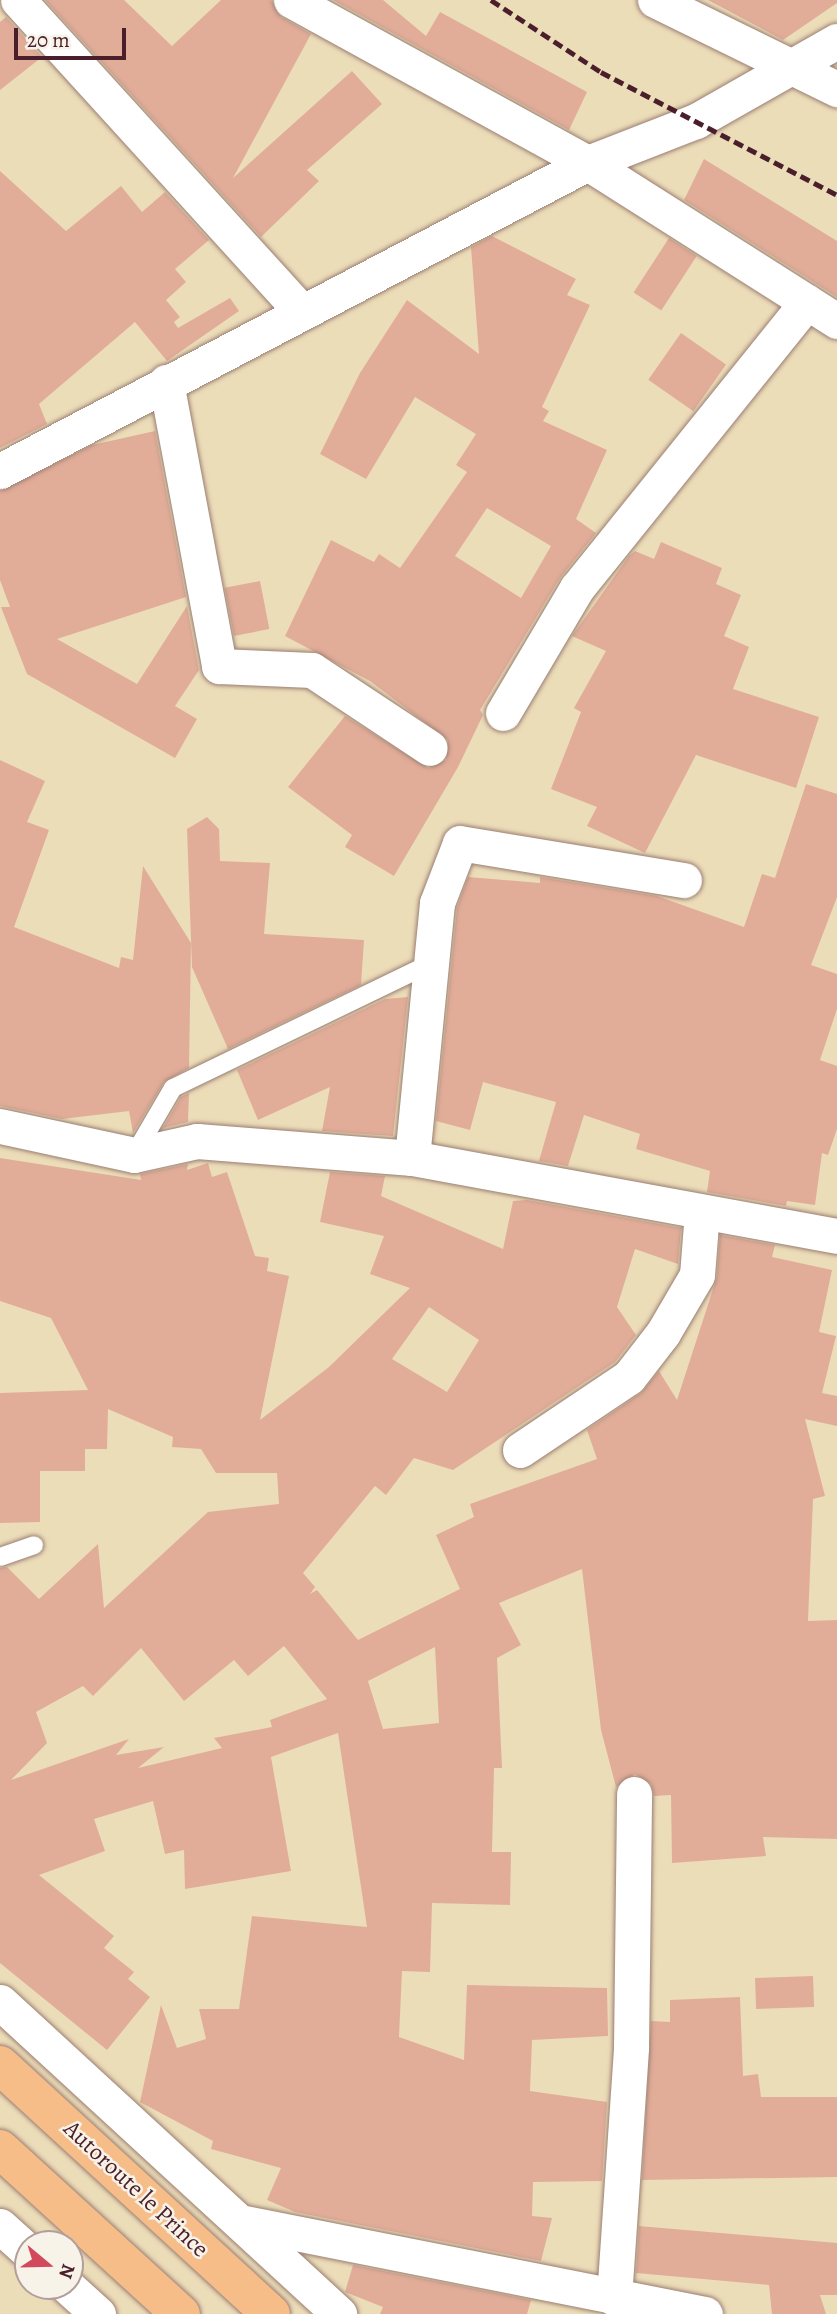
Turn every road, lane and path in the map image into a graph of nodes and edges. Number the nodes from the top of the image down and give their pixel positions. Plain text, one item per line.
1 (18, 0) edge
2 (291, 0) edge
3 (655, 0) edge
4 (837, 41) edge
5 (786, 69) junction
6 (837, 89) edge
7 (588, 163) junction
8 (807, 302) junction
9 (300, 310) junction
10 (837, 321) edge
11 (166, 382) junction
12 (0, 471) edge
13 (503, 713) dead end
14 (430, 748) dead end
15 (684, 880) dead end
16 (430, 964) junction
17 (0, 1126) edge
18 (134, 1155) junction
19 (412, 1158) junction
20 (702, 1213) junction
21 (835, 1227) edge
22 (520, 1450) dead end
23 (34, 1545) dead end
24 (0, 1557) edge
25 (634, 1794) dead end
26 (0, 2002) edge
27 (0, 2065) edge
28 (0, 2149) edge
29 (240, 2222) junction
30 (0, 2226) edge
31 (14, 2238) edge
32 (614, 2298) junction
33 (82, 2300) edge
34 (97, 2314) edge
35 (181, 2314) edge
36 (271, 2314) edge
37 (339, 2314) edge
38 (705, 2314) edge

1 - 9 street
2 - 7 street
3 - 5 street
4 - 5 street
5 - 6 street
5 - 7 street
7 - 8 street
7 - 9 street
8 - 10 street
8 - 13 street
9 - 11 street
11 - 12 street
11 - 14 street
15 - 16 street
16 - 18 lane
16 - 19 street
17 - 18 street
18 - 19 street
19 - 20 street
20 - 21 street
20 - 22 street
23 - 24 lane
25 - 32 street
26 - 29 street
27 - 36 main road, Autoroute le Prince
28 - 35 main road
29 - 32 street
29 - 37 street
30 - 31 street
32 - 38 street
33 - 34 street

